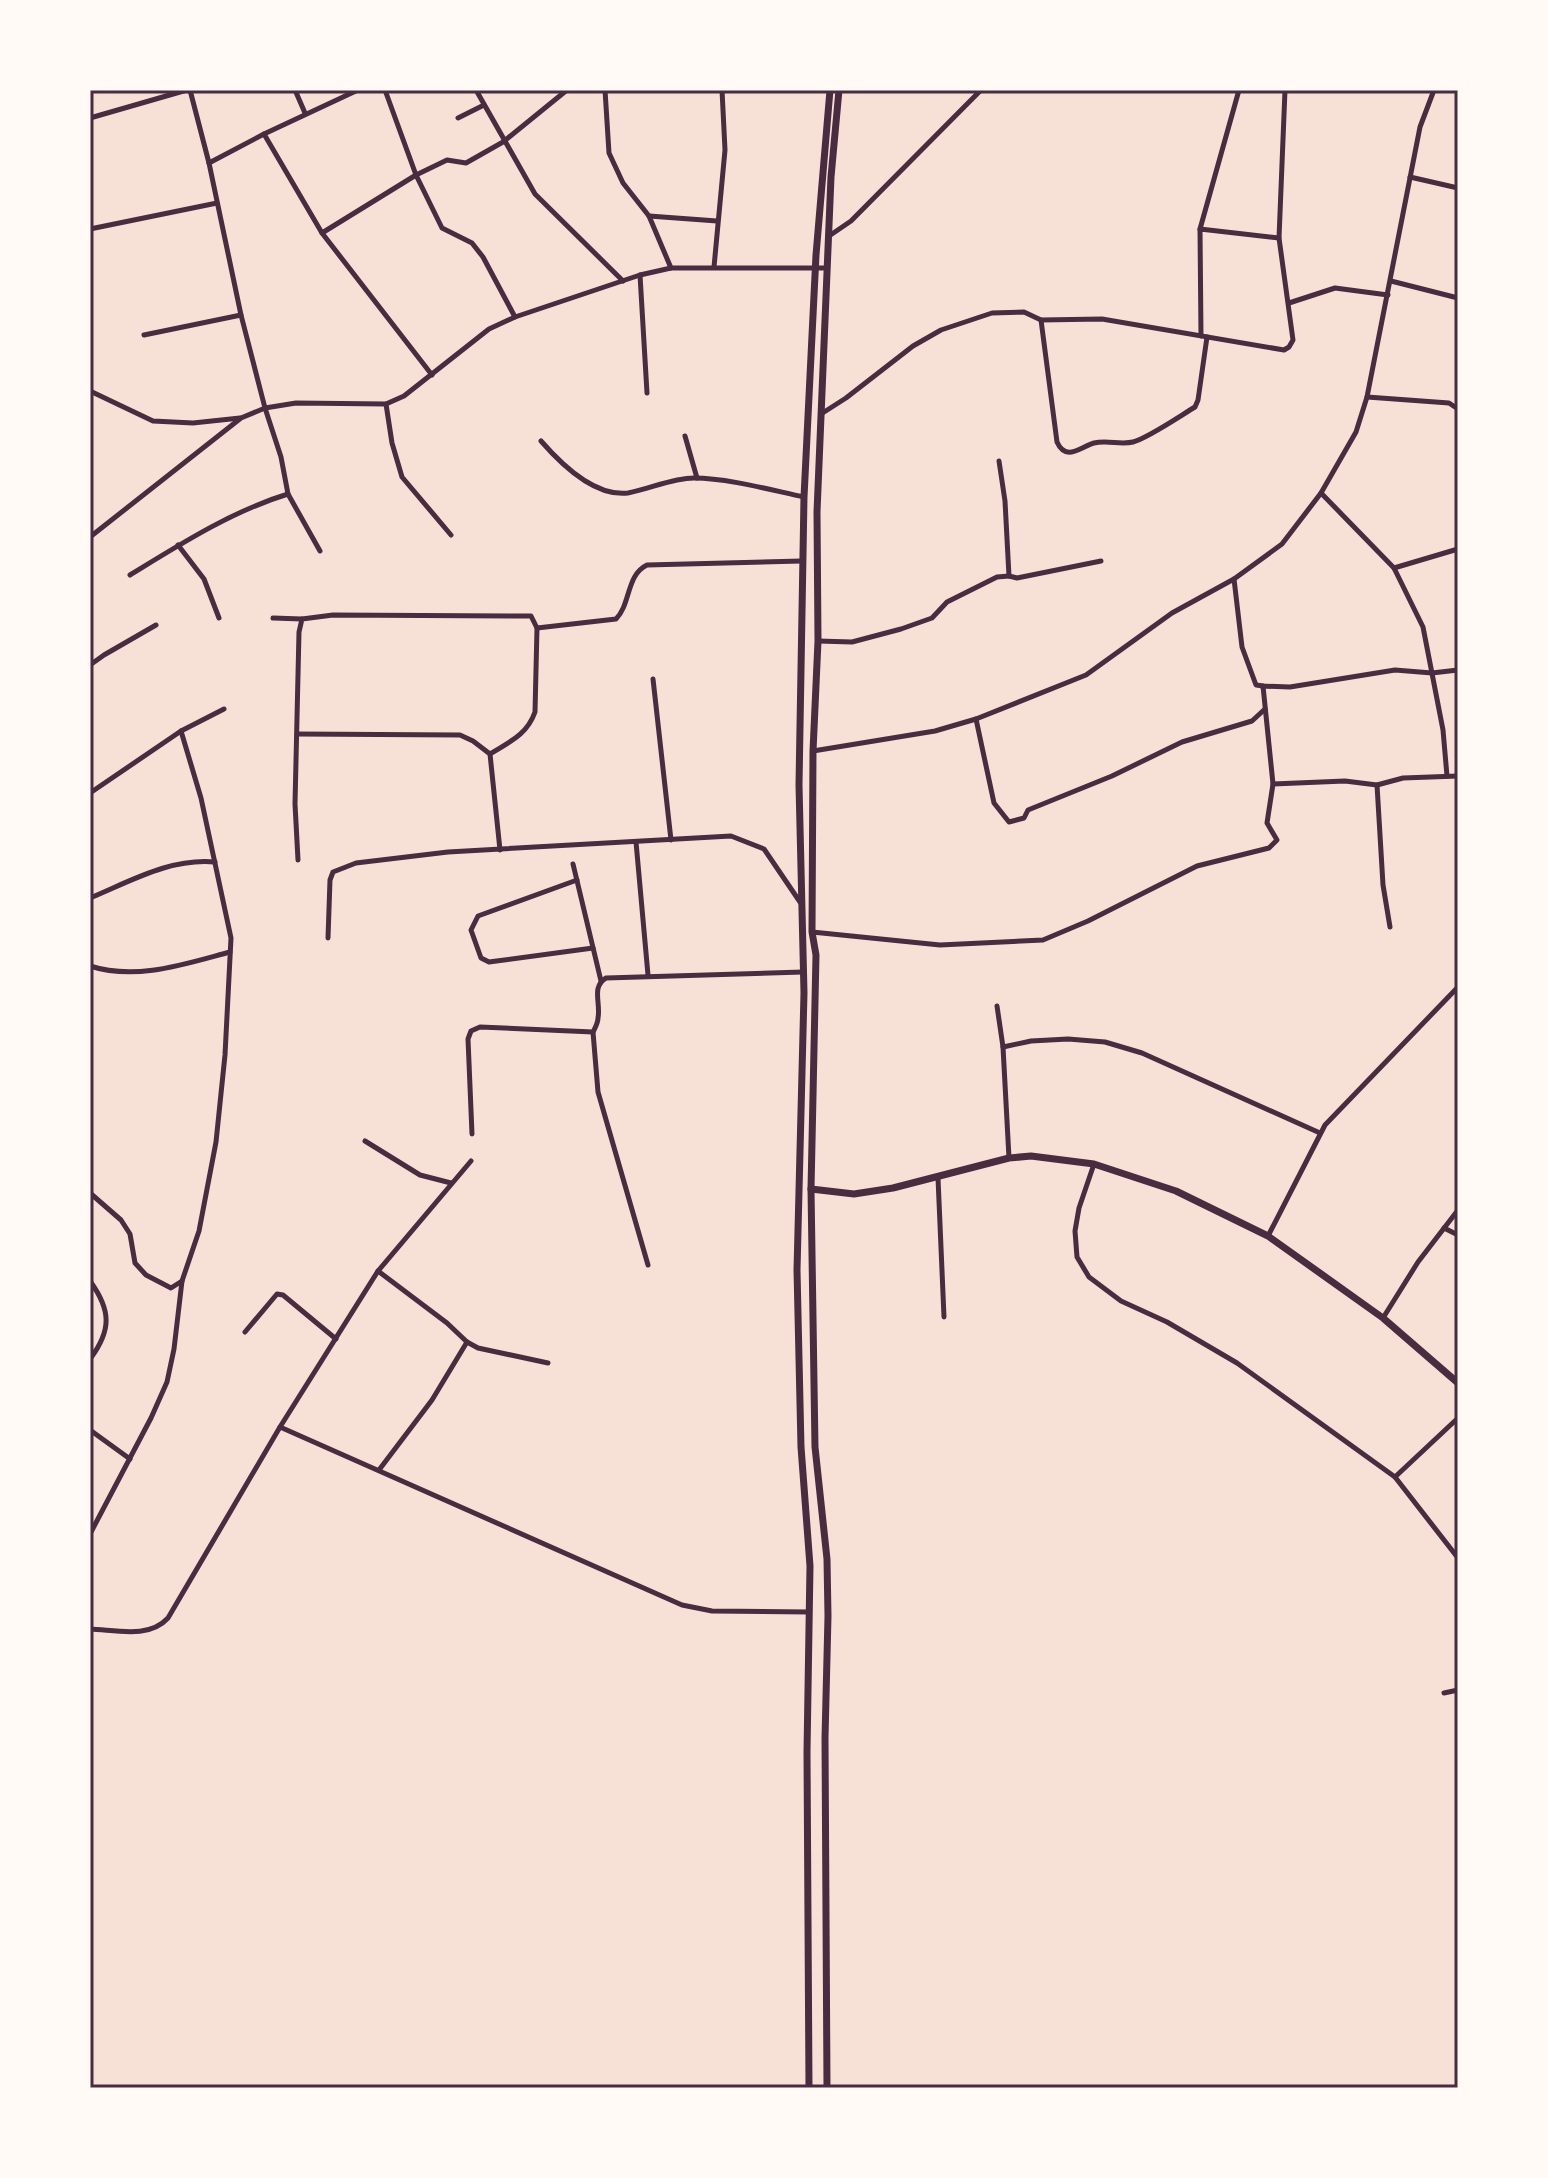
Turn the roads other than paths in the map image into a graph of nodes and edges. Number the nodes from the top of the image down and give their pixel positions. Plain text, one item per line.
1 (189, 90) edge
2 (295, 90) edge
3 (356, 90) edge
4 (385, 90) edge
5 (476, 90) edge
6 (567, 90) edge
7 (605, 90) edge
8 (722, 90) edge
9 (830, 90) edge
10 (839, 90) edge
11 (981, 90) edge
12 (1239, 90) edge
13 (1285, 90) edge
14 (1434, 90) edge
15 (484, 105) junction
16 (305, 113) junction
17 (90, 118) edge
18 (458, 118) dead end
19 (264, 134) junction
20 (503, 142) junction
21 (209, 163) junction
22 (416, 175) junction
23 (1410, 177) junction
24 (1458, 188) edge
25 (217, 203) junction
26 (649, 216) junction
27 (717, 221) junction
28 (90, 229) edge
29 (1200, 229) junction
30 (322, 233) junction
31 (829, 236) junction
32 (1279, 238) junction
33 (714, 267) junction
34 (671, 268) junction
35 (816, 268) junction
36 (826, 268) junction
37 (640, 275) junction
38 (623, 281) junction
39 (1391, 281) junction
40 (1388, 295) junction
41 (1458, 298) edge
42 (1289, 303) junction
43 (241, 315) junction
44 (515, 317) junction
45 (1041, 320) junction
46 (144, 335) dead end
47 (1204, 336) junction
48 (432, 375) junction
49 (90, 391) edge
50 (647, 393) dead end
51 (1367, 397) junction
52 (386, 404) junction
53 (265, 408) junction
54 (1458, 409) edge
55 (821, 414) junction
56 (241, 418) junction
57 (685, 436) dead end
58 (541, 441) dead end
59 (999, 461) dead end
60 (697, 478) junction
61 (1321, 493) junction
62 (288, 494) junction
63 (804, 497) junction
64 (451, 535) dead end
65 (90, 537) edge
66 (178, 545) junction
67 (1458, 549) edge
68 (320, 551) dead end
69 (802, 561) junction
70 (1101, 561) dead end
71 (1394, 568) junction
72 (130, 575) dead end
73 (1009, 576) junction
74 (1234, 579) junction
75 (219, 618) dead end
76 (273, 618) dead end
77 (302, 619) junction
78 (156, 625) dead end
79 (537, 628) junction
80 (818, 641) junction
81 (90, 665) edge
82 (1458, 670) edge
83 (1432, 673) junction
84 (653, 679) dead end
85 (1256, 685) junction
86 (1266, 708) junction
87 (224, 709) dead end
88 (976, 719) junction
89 (181, 731) junction
90 (297, 734) junction
91 (813, 751) junction
92 (490, 754) junction
93 (1447, 776) junction
94 (1458, 776) edge
95 (1273, 784) junction
96 (1377, 785) junction
97 (90, 793) edge
98 (671, 840) junction
99 (636, 842) junction
100 (500, 850) junction
101 (298, 860) dead end
102 (215, 862) junction
103 (573, 864) dead end
104 (577, 880) junction
105 (90, 898) edge
106 (800, 902) junction
107 (1390, 927) dead end
108 (812, 932) junction
109 (328, 938) dead end
110 (593, 948) junction
111 (230, 952) junction
112 (90, 966) edge
113 (803, 972) junction
114 (648, 975) junction
115 (601, 981) junction
116 (1458, 987) edge
117 (997, 1006) dead end
118 (593, 1032) junction
119 (1003, 1047) junction
120 (802, 1048) junction
121 (814, 1049) junction
122 (1320, 1133) junction
123 (472, 1134) dead end
124 (365, 1141) dead end
125 (1009, 1158) junction
126 (471, 1161) dead end
127 (1094, 1164) junction
128 (938, 1178) junction
129 (451, 1183) junction
130 (811, 1189) junction
131 (90, 1193) edge
132 (1458, 1210) edge
133 (1444, 1228) junction
134 (1458, 1235) edge
135 (1268, 1236) junction
136 (648, 1265) dead end
137 (378, 1271) junction
138 (90, 1281) edge
139 (182, 1281) junction
140 (944, 1317) dead end
141 (1383, 1318) junction
142 (245, 1332) dead end
143 (336, 1339) junction
144 (467, 1342) junction
145 (90, 1359) edge
146 (548, 1363) dead end
147 (1458, 1383) edge
148 (1458, 1418) edge
149 (280, 1427) junction
150 (90, 1430) edge
151 (801, 1447) junction
152 (815, 1447) junction
153 (130, 1459) junction
154 (379, 1470) junction
155 (1395, 1477) junction
156 (90, 1534) edge
157 (1458, 1558) edge
158 (810, 1613) junction
159 (90, 1629) edge
160 (1458, 1690) edge
161 (1444, 1693) dead end
162 (809, 2088) edge
163 (827, 2088) edge

1 - 17 street
1 - 21 street
2 - 16 street
3 - 16 street
4 - 22 street
5 - 15 street
6 - 20 street
7 - 26 street
8 - 27 street
9 - 35 main road
10 - 31 main road
11 - 31 street
12 - 29 street
13 - 32 street
14 - 23 street
15 - 18 street
15 - 20 street
16 - 19 street
19 - 21 street
19 - 30 street
20 - 22 street
20 - 38 street
21 - 25 street
22 - 30 street
22 - 44 street
23 - 24 street
23 - 39 street
25 - 28 street
25 - 43 street
26 - 27 street
26 - 34 street
27 - 33 street
29 - 32 street
29 - 47 street
30 - 48 street
31 - 36 main road
32 - 42 street
33 - 34 street
33 - 35 street
34 - 37 street
35 - 36 street
35 - 63 main road
36 - 55 main road
37 - 38 street
37 - 50 street
38 - 44 street
39 - 40 street
39 - 41 street
40 - 42 street
40 - 51 street
42 - 47 street
43 - 46 street
43 - 53 street
44 - 48 street
45 - 47 street
45 - 47 street
45 - 55 street
48 - 52 street
49 - 56 street
51 - 54 street
51 - 61 street
52 - 53 street
52 - 64 street
53 - 56 street
53 - 62 street
55 - 80 main road
56 - 65 street
57 - 60 street
58 - 60 street
59 - 73 street
60 - 63 street
61 - 71 street
61 - 74 street
62 - 66 street
62 - 68 street
63 - 69 main road
66 - 72 street
66 - 75 street
67 - 71 street
69 - 79 street
69 - 106 main road
70 - 73 street
71 - 83 street
73 - 80 street
74 - 85 street
74 - 88 street
76 - 77 street
77 - 79 street
77 - 90 street
78 - 81 street
79 - 92 street
80 - 91 main road
82 - 83 street
83 - 85 street
83 - 93 street
84 - 98 street
85 - 86 street
86 - 88 street
86 - 95 street
87 - 89 street
88 - 91 street
89 - 97 street
89 - 102 street
90 - 92 street
90 - 101 street
91 - 108 main road
92 - 100 street
93 - 94 street
93 - 96 street
95 - 96 street
95 - 108 street
96 - 107 street
98 - 99 street
98 - 106 street
99 - 100 street
99 - 114 street
100 - 109 street
102 - 105 street
102 - 111 street
103 - 104 street
104 - 110 street
104 - 110 street
106 - 113 main road
108 - 121 main road
110 - 115 street
111 - 112 street
111 - 139 street
113 - 114 street
113 - 120 main road
114 - 115 street
115 - 118 street
116 - 122 street
117 - 119 street
118 - 123 street
118 - 136 street
119 - 122 street
119 - 125 street
120 - 121 main road
120 - 151 main road
121 - 130 main road
122 - 135 street
124 - 129 street
125 - 127 main road
125 - 128 main road
126 - 129 street
127 - 135 main road
127 - 155 street
128 - 130 main road
128 - 140 street
129 - 137 street
130 - 152 main road
131 - 139 street
132 - 133 street
133 - 134 street
133 - 141 street
135 - 141 main road
137 - 143 street
137 - 144 street
138 - 145 street
139 - 153 street
141 - 147 main road
142 - 143 street
143 - 149 street
144 - 146 street
144 - 154 street
148 - 155 street
149 - 154 street
149 - 159 street
150 - 153 street
151 - 152 main road
151 - 158 main road
152 - 163 main road
153 - 156 street
154 - 158 street
155 - 157 street
158 - 162 main road
160 - 161 street

